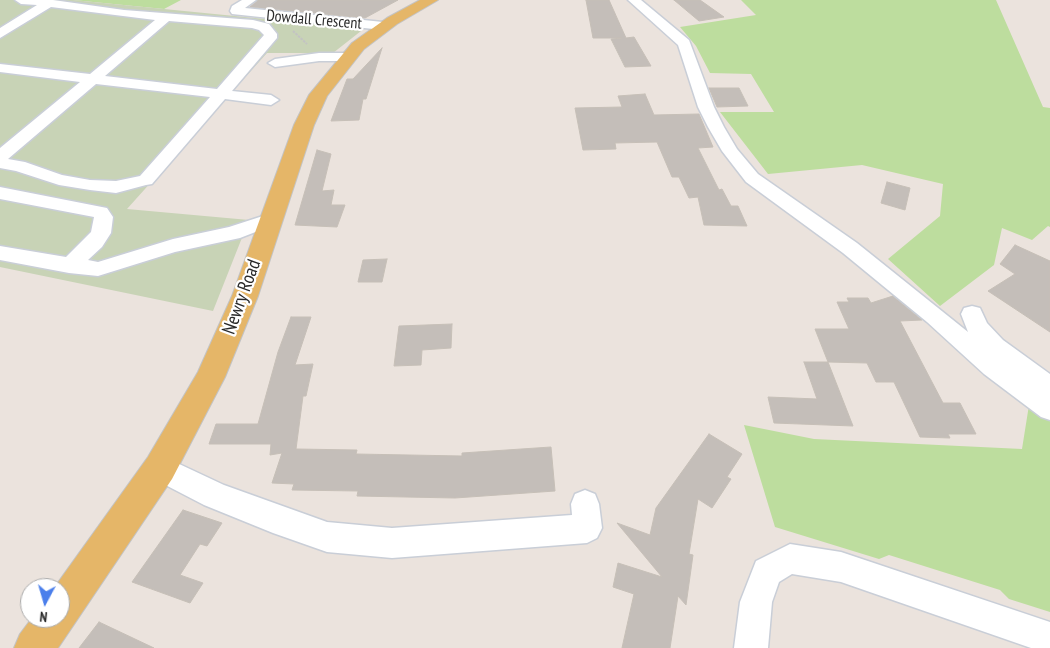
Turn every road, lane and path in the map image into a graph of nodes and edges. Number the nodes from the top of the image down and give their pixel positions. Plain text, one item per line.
1 (21, 0) edge
2 (250, 0) edge
3 (431, 0) edge
4 (634, 0) edge
5 (49, 3) junction
6 (165, 18) junction
7 (383, 26) junction
8 (0, 34) edge
9 (348, 57) junction
10 (275, 63) dead end
11 (108, 65) junction
12 (0, 68) edge
13 (69, 75) junction
14 (94, 78) junction
15 (118, 81) junction
16 (77, 92) junction
17 (222, 94) junction
18 (255, 116) dead end
19 (0, 157) edge
20 (0, 163) edge
21 (0, 193) edge
22 (269, 220) junction
23 (0, 253) edge
24 (69, 266) junction
25 (972, 314) dead end
26 (1050, 388) edge
27 (1050, 409) edge
28 (160, 468) junction
29 (585, 504) dead end
30 (70, 598) edge
31 (49, 628) edge
32 (1050, 638) edge
33 (34, 648) edge
34 (751, 648) edge

1 - 5 street
2 - 7 street, Dowdall Crescent
3 - 7 main road, Newry Road
4 - 27 street
5 - 6 street
5 - 8 street
6 - 11 street
6 - 17 street
7 - 9 main road, Newry Road
9 - 10 street
9 - 22 main road, Newry Road
11 - 13 street
11 - 14 street
11 - 15 street
12 - 13 street
13 - 14 street
13 - 16 street
14 - 15 street
14 - 16 street
15 - 16 street
15 - 17 street
16 - 19 street
17 - 18 street
17 - 20 street
21 - 24 street
22 - 24 street
22 - 28 main road, Newry Road
23 - 24 street
25 - 26 street
28 - 29 street
28 - 30 main road, Newry Road
31 - 33 main road
32 - 34 street

